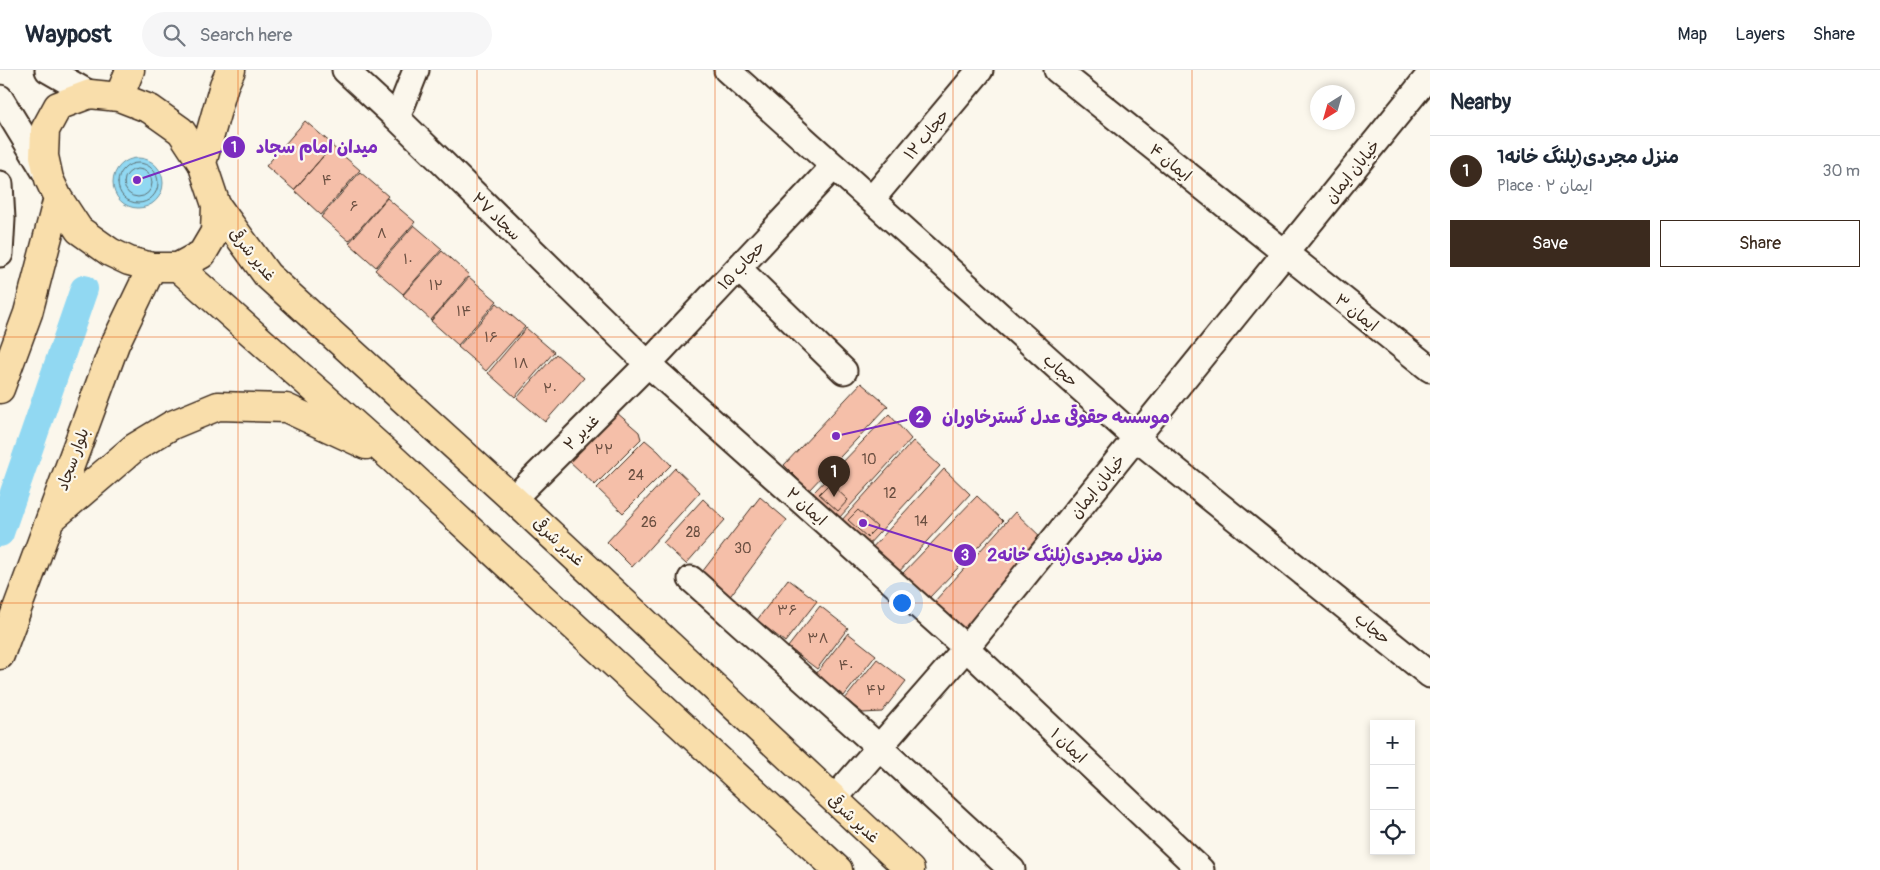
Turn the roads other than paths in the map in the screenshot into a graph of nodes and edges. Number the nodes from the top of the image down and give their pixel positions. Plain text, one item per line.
1 (48, 70) edge
2 (130, 70) edge
3 (231, 70) edge
4 (345, 70) edge
5 (416, 70) edge
6 (727, 70) edge
7 (980, 70) edge
8 (1057, 70) edge
9 (1430, 74) edge
10 (90, 94) junction
11 (119, 97) junction
12 (0, 98) edge
13 (397, 118) junction
14 (202, 163) junction
15 (834, 166) junction
16 (0, 184) edge
17 (54, 189) junction
18 (872, 199) junction
19 (216, 206) junction
20 (0, 254) edge
21 (1285, 254) junction
22 (165, 267) junction
23 (738, 268) junction
24 (648, 364) junction
25 (1430, 369) edge
26 (844, 371) dead end
27 (0, 389) edge
28 (1136, 438) junction
29 (392, 458) junction
30 (513, 499) junction
31 (50, 520) junction
32 (691, 579) dead end
33 (966, 648) junction
34 (0, 655) edge
35 (1430, 675) edge
36 (880, 748) junction
37 (834, 799) junction
38 (838, 870) edge
39 (910, 870) edge
40 (1012, 870) edge
41 (1201, 870) edge

1 - 10 street
2 - 11 main road
3 - 14 main road
4 - 13 street, سجاد ۲۷
5 - 13 street
6 - 15 street, حجاب
7 - 18 street, حجاب ۱۲
8 - 21 street, ایمان ۴
9 - 21 street, خیابان ایمان
10 - 11 main road
10 - 17 main road
11 - 14 main road
12 - 17 street
13 - 24 street, سجاد ۲۷
14 - 19 main road
15 - 18 street, حجاب
15 - 23 street, حجاب ۱۵
16 - 20 street
17 - 22 main road
17 - 27 main road
18 - 28 street, حجاب
19 - 22 main road
19 - 30 main road, غدیر شرقی
21 - 25 street, ایمان ۳
21 - 28 street, خیابان ایمان
22 - 29 main road
22 - 31 main road, بلوار سجاد
23 - 24 street, حجاب ۱۵
23 - 26 street
24 - 30 street, غدیر ۲
24 - 33 street, ایمان ۲
28 - 33 street, خیابان ایمان
28 - 35 street, حجاب
29 - 31 main road
29 - 38 main road
30 - 37 main road, غدیر شرقی
31 - 34 main road, بلوار سجاد
32 - 36 street
33 - 36 street, خیابان ایمان
33 - 41 street, ایمان ۱
36 - 37 street, خیابان ایمان
36 - 40 street
37 - 39 main road, غدیر شرقی

